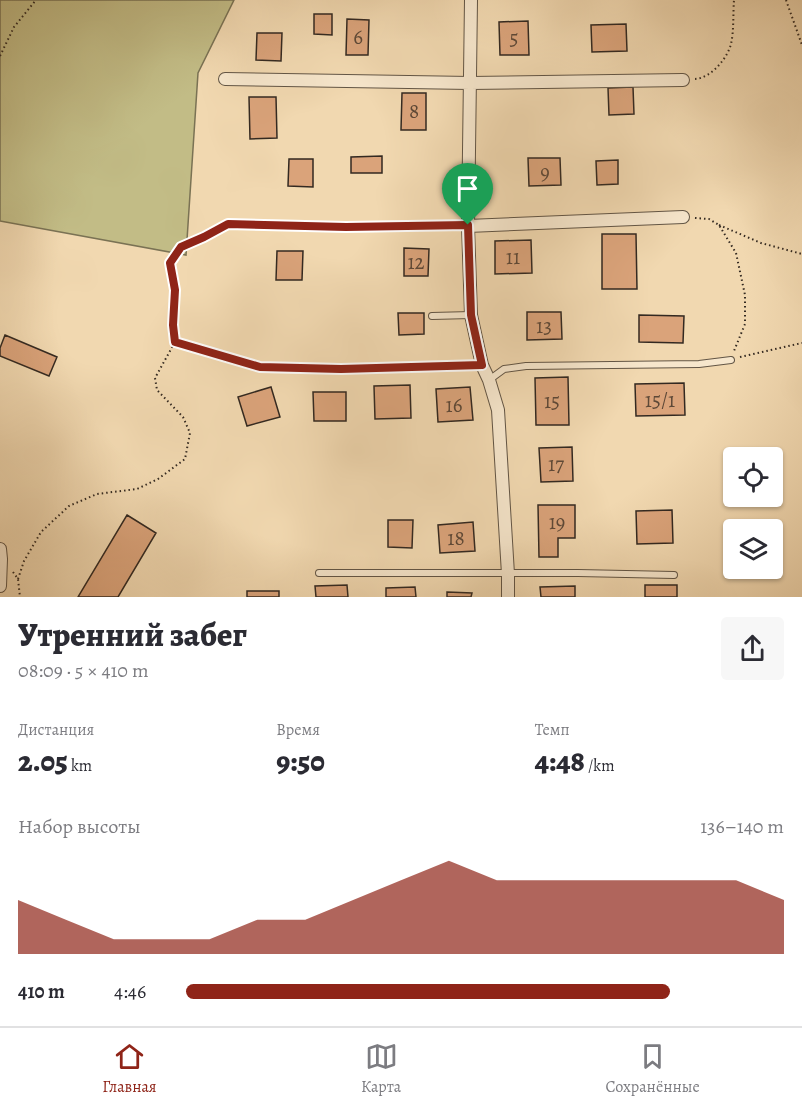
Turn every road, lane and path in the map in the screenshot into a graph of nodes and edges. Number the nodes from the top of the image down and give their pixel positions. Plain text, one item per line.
1 (36, 0) edge
2 (471, 0) edge
3 (734, 0) edge
4 (786, 0) edge
5 (802, 45) edge
6 (0, 56) edge
7 (225, 79) dead end
8 (683, 80) joint
9 (470, 83) junction
10 (683, 217) joint
11 (228, 224) joint
12 (468, 225) junction
13 (719, 225) junction
14 (802, 254) edge
15 (471, 315) junction
16 (432, 316) dead end
17 (175, 342) junction
18 (802, 343) edge
19 (731, 360) junction
20 (482, 365) junction
21 (282, 368) joint
22 (489, 380) junction
23 (0, 549) edge
24 (320, 573) dead end
25 (508, 574) junction
26 (674, 575) dead end
27 (18, 579) dead end
28 (0, 586) edge
29 (508, 597) edge

1 - 6 path
2 - 9 street
3 - 8 path
4 - 5 path
7 - 9 street
8 - 9 street
9 - 12 street
10 - 12 street
10 - 13 path
11 - 12 lane
11 - 17 path
12 - 15 street
13 - 14 path
13 - 19 path
15 - 16 lane
15 - 20 street
17 - 21 path
17 - 27 path
18 - 19 path
19 - 22 lane
20 - 21 lane
20 - 22 street
22 - 25 street
23 - 28 street
24 - 25 lane
25 - 26 lane
25 - 29 street

